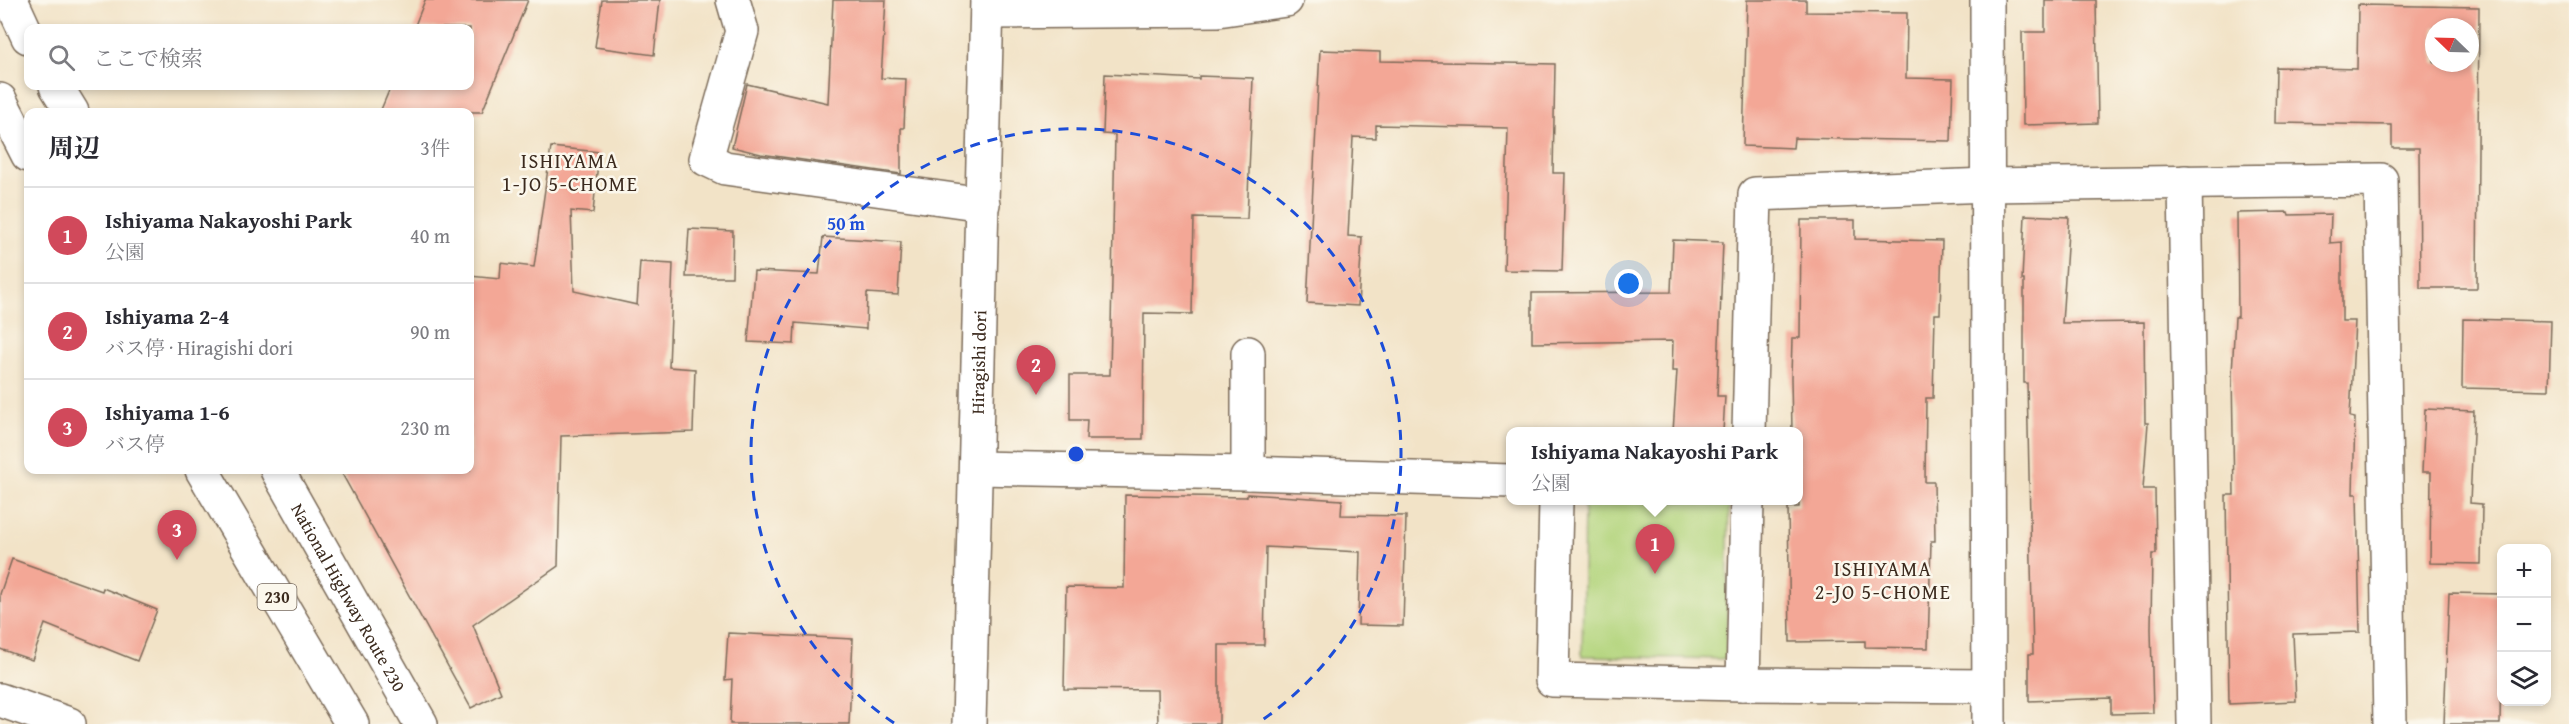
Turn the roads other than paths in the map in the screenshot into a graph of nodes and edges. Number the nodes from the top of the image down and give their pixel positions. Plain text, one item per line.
1 (11, 0) edge
2 (733, 0) edge
3 (1286, 0) edge
4 (1987, 0) edge
5 (987, 6) edge
6 (24, 28) edge
7 (58, 90) edge
8 (0, 100) edge
9 (70, 108) edge
10 (24, 146) edge
11 (2185, 182) junction
12 (1988, 185) junction
13 (983, 204) junction
14 (1248, 353) dead end
15 (1749, 427) edge
16 (977, 468) junction
17 (1248, 473) junction
18 (204, 474) edge
19 (279, 474) edge
20 (1506, 481) edge
21 (1556, 505) edge
22 (1747, 505) edge
23 (1743, 684) junction
24 (1988, 686) junction
25 (0, 700) edge
26 (69, 724) edge
27 (352, 724) edge
28 (422, 724) edge
29 (969, 724) edge
30 (1989, 724) edge
31 (2194, 724) edge
32 (2390, 724) edge

1 - 6 main road
2 - 13 main road
3 - 5 main road
4 - 12 main road
5 - 13 main road, Hiragishi dori
7 - 9 main road
8 - 10 main road
11 - 12 main road
11 - 31 main road
11 - 32 main road
12 - 15 main road
12 - 24 main road
13 - 16 main road, Hiragishi dori
14 - 17 main road
16 - 17 main road
16 - 29 main road, Hiragishi dori
17 - 20 main road
18 - 27 main road, 230
19 - 28 main road, National Highway Route 230
21 - 23 main road
22 - 23 main road
23 - 24 main road
24 - 30 main road
25 - 26 main road

